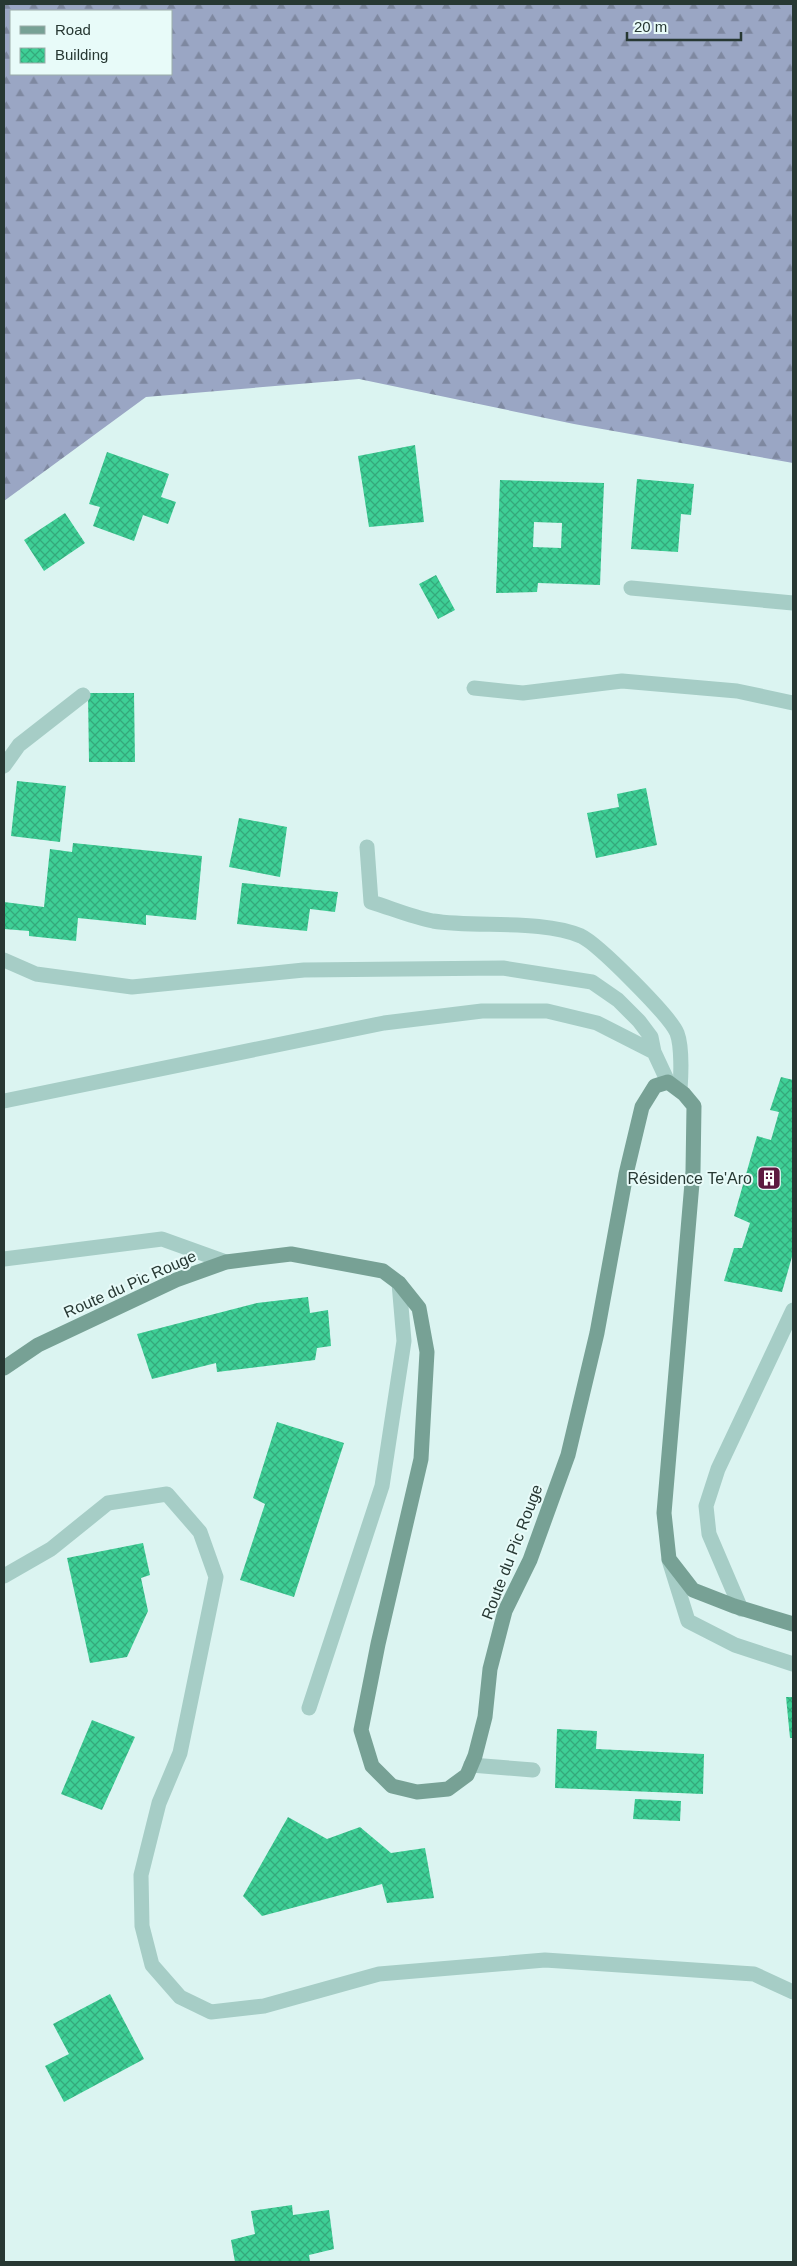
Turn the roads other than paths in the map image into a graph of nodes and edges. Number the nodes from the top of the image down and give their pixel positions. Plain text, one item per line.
1 (631, 588) dead end
2 (793, 603) edge
3 (474, 688) dead end
4 (83, 695) dead end
5 (793, 703) edge
6 (4, 766) edge
7 (367, 847) dead end
8 (4, 960) edge
9 (654, 1052) junction
10 (674, 1086) junction
11 (4, 1101) edge
12 (4, 1259) edge
13 (226, 1262) junction
14 (399, 1283) junction
15 (793, 1310) edge
16 (4, 1368) edge
17 (669, 1559) junction
18 (4, 1576) edge
19 (741, 1609) junction
20 (793, 1624) edge
21 (793, 1664) edge
22 (309, 1708) dead end
23 (471, 1765) junction
24 (533, 1770) dead end
25 (793, 1992) edge

1 - 2 street
3 - 5 street
4 - 6 street
7 - 10 street
8 - 9 street
9 - 10 street
9 - 11 street
10 - 17 street
10 - 23 street, Route du Pic Rouge
12 - 13 street
13 - 14 street, Route du Pic Rouge
13 - 16 street, Route du Pic Rouge
14 - 22 street
14 - 23 street, Route du Pic Rouge
15 - 19 street
17 - 19 street
17 - 21 street
18 - 25 street
19 - 20 street
23 - 24 street

